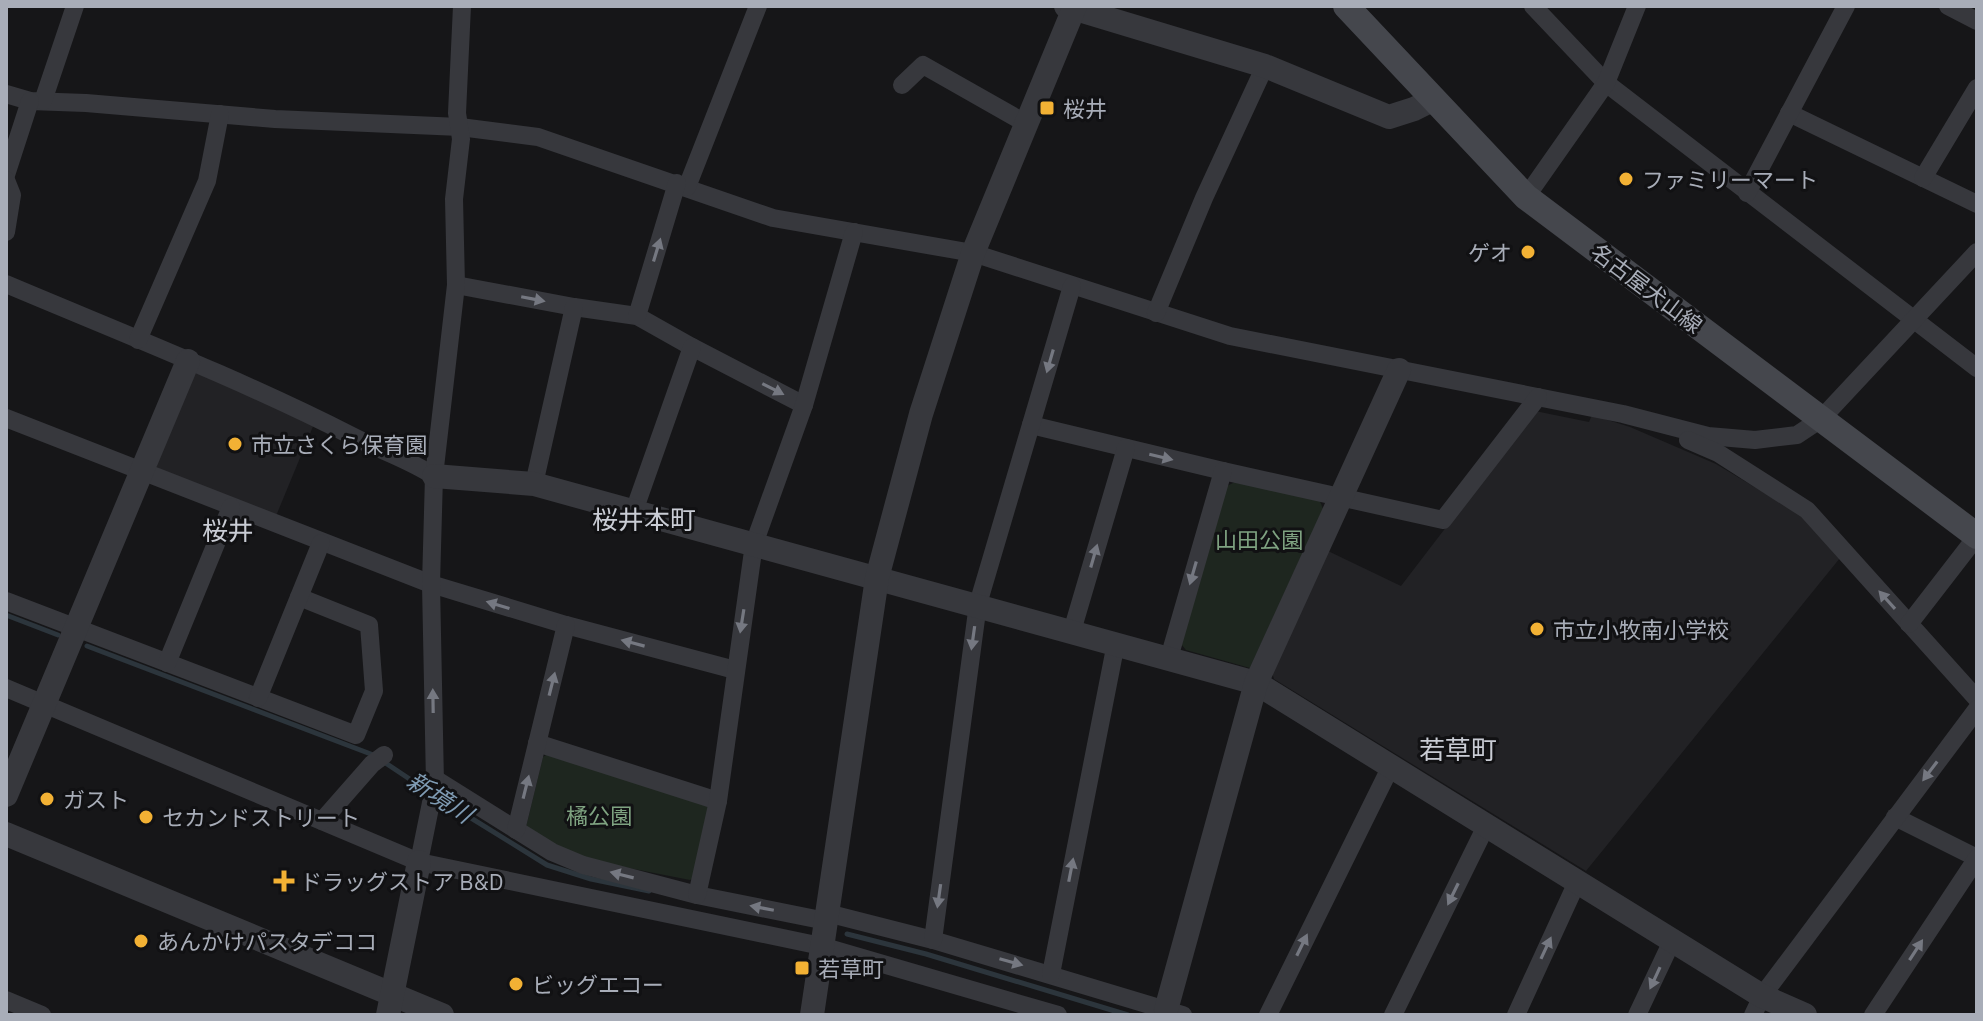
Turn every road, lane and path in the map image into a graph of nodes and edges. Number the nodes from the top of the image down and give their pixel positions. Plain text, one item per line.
1 (75, 6) edge
2 (462, 6) edge
3 (758, 6) edge
4 (1346, 6) edge
5 (1533, 6) edge
6 (1637, 6) edge
7 (1846, 6) edge
8 (1948, 6) edge
9 (1072, 7) edge
10 (1977, 21) edge
11 (1265, 66) junction
12 (1606, 83) junction
13 (902, 85) dead end
14 (1977, 88) edge
15 (6, 94) edge
16 (1434, 99) junction
17 (36, 101) junction
18 (1789, 113) junction
19 (220, 114) junction
20 (1027, 124) junction
21 (460, 127) junction
22 (6, 178) edge
23 (1923, 178) junction
24 (682, 185) junction
25 (1747, 193) junction
26 (1526, 197) junction
27 (1977, 204) edge
28 (6, 232) edge
29 (854, 232) junction
30 (1977, 252) edge
31 (973, 253) junction
32 (6, 284) edge
33 (456, 285) junction
34 (1072, 286) junction
35 (574, 307) junction
36 (1156, 313) junction
37 (637, 316) junction
38 (1913, 319) junction
39 (138, 340) junction
40 (692, 347) junction
41 (188, 361) junction
42 (1977, 368) edge
43 (1399, 370) junction
44 (1538, 397) junction
45 (804, 405) junction
46 (1623, 414) junction
47 (6, 418) edge
48 (1821, 419) junction
49 (1031, 425) junction
50 (1768, 438) junction
51 (1126, 448) junction
52 (1746, 470) junction
53 (142, 471) junction
54 (1223, 471) junction
55 (434, 476) junction
56 (534, 484) junction
57 (1342, 498) junction
58 (231, 507) junction
59 (634, 511) junction
60 (1977, 536) edge
61 (321, 543) junction
62 (754, 544) junction
63 (877, 578) junction
64 (431, 584) junction
65 (299, 597) junction
66 (6, 601) edge
67 (978, 604) junction
68 (1909, 624) junction
69 (566, 625) junction
70 (78, 628) junction
71 (1072, 631) junction
72 (1116, 643) junction
73 (1169, 658) junction
74 (167, 663) junction
75 (735, 670) junction
76 (1256, 683) junction
77 (6, 688) edge
78 (258, 698) junction
79 (1977, 699) edge
80 (45, 704) junction
81 (1977, 709) edge
82 (537, 743) junction
83 (380, 758) dead end
84 (1391, 766) junction
85 (434, 789) junction
86 (6, 795) edge
87 (718, 801) junction
88 (1895, 817) junction
89 (322, 821) junction
90 (1487, 824) junction
91 (516, 830) junction
92 (6, 834) edge
93 (1977, 858) edge
94 (419, 862) junction
95 (1577, 882) junction
96 (697, 895) junction
97 (827, 917) junction
98 (933, 940) junction
99 (1672, 941) junction
100 (821, 946) junction
101 (1051, 974) junction
102 (6, 1000) edge
103 (390, 1005) edge
104 (1757, 1006) edge
105 (1133, 1009) edge
106 (1174, 1012) edge
107 (1047, 1013) edge
108 (42, 1015) edge
109 (442, 1015) edge
110 (812, 1015) edge
111 (1268, 1015) edge
112 (1393, 1015) edge
113 (1516, 1015) edge
114 (1637, 1015) edge
115 (1805, 1015) edge
116 (1873, 1015) edge

1 - 17 street
2 - 21 street
3 - 24 street
4 - 16 main road, 名古屋犬山線
5 - 12 street
6 - 12 street
7 - 18 street
8 - 10 street
9 - 11 street
9 - 20 street
11 - 16 street
11 - 36 street
12 - 25 street
12 - 26 street
13 - 20 street
14 - 23 street
15 - 17 street
16 - 26 main road, 名古屋犬山線
17 - 19 street
17 - 22 street
18 - 23 street
18 - 25 street
19 - 21 street
19 - 39 street
20 - 31 street
21 - 24 street
21 - 33 street
22 - 28 street
23 - 27 street
24 - 29 street
37 -> 24 street
25 - 38 street
26 - 48 main road, 名古屋犬山線
29 - 31 street
29 - 45 street
30 - 38 street
31 - 34 street
31 - 63 street
32 - 39 street
33 -> 35 street
33 - 55 street
34 - 36 street
34 -> 49 street
35 - 37 street
35 - 56 street
36 - 43 street
37 - 40 street
38 - 42 street
38 - 48 street
39 - 41 street
40 -> 45 street
40 - 59 street
41 - 53 street
41 - 55 street
43 - 44 street
43 - 57 street
44 - 46 street
44 - 57 street
45 - 62 street
46 - 50 street
46 - 52 street
47 - 53 street
48 - 50 street
48 - 60 main road, 名古屋犬山線
49 - 51 street
49 - 67 street
50 - 52 street
51 -> 54 street
71 -> 51 street
68 -> 52 street
53 - 58 street
53 - 70 street
54 - 57 street
54 -> 73 street
55 - 56 street
55 - 64 street
56 - 59 street
57 - 76 street
58 - 61 street
58 - 74 street
59 - 62 street
60 - 68 street
61 - 64 street
61 - 65 street
62 - 63 street
62 -> 75 street
63 - 67 street
63 - 97 street
69 -> 64 street
85 -> 64 street
65 - 78 street
65 - 78 street
66 - 70 street
67 - 71 street
67 -> 98 street
68 - 79 street
75 -> 69 street
82 -> 69 street
70 - 74 street
70 - 80 street
71 - 72 street
72 - 73 street
101 -> 72 street
73 - 76 street
74 - 78 street
75 - 87 street
76 - 84 street
76 - 106 street
77 - 80 street
80 - 86 street
80 - 89 street
81 -> 88 street
82 - 87 street
91 -> 82 street
83 - 89 street
84 - 90 street
111 -> 84 street
85 - 91 street
85 - 94 street
87 - 96 street
88 - 93 street
88 - 104 street
89 - 94 street
90 - 95 street
90 -> 112 street
96 -> 91 street
92 - 103 street
116 -> 93 street
94 - 100 street
94 - 103 street
95 - 99 street
113 -> 95 street
97 -> 96 street
97 - 98 street
97 - 100 street
98 -> 101 street
99 - 104 street
99 -> 114 street
100 - 107 street
100 - 110 street
101 - 105 street
102 - 108 street
103 - 109 street
104 - 115 street
105 - 106 street

